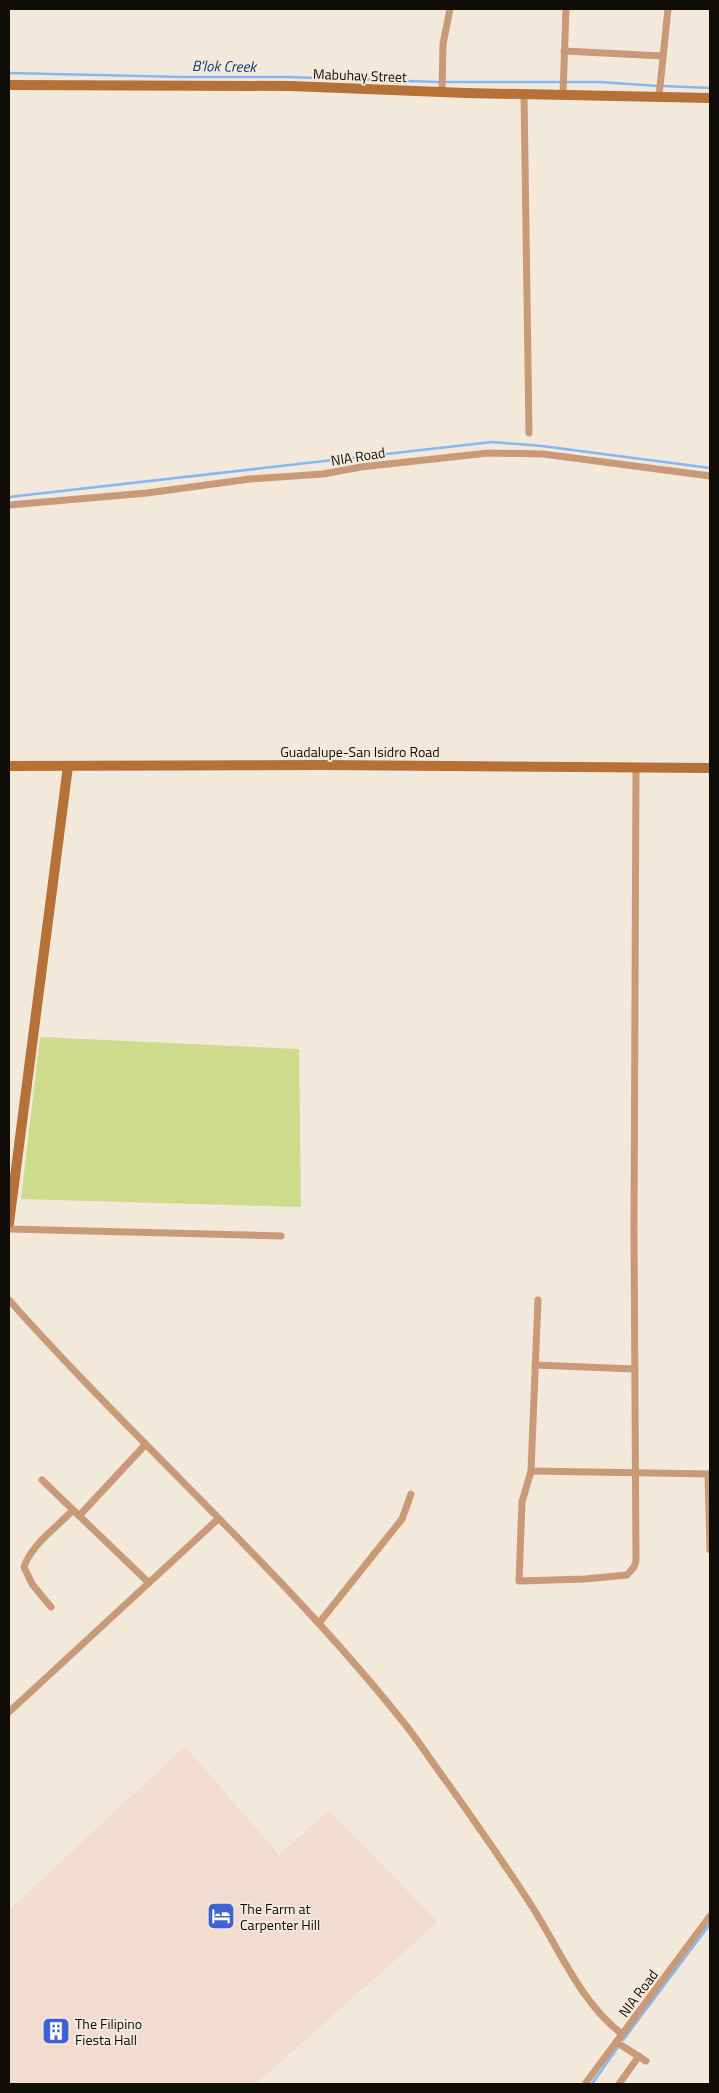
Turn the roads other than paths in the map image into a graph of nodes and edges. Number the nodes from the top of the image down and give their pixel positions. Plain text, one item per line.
1 (450, 9) edge
2 (566, 9) edge
3 (668, 9) edge
4 (564, 52) junction
5 (663, 56) junction
6 (9, 85) edge
7 (442, 92) junction
8 (524, 93) junction
9 (563, 94) junction
10 (659, 96) junction
11 (710, 98) edge
12 (529, 433) dead end
13 (710, 476) edge
14 (9, 505) edge
15 (9, 766) edge
16 (68, 766) junction
17 (636, 768) junction
18 (710, 768) edge
19 (9, 1223) edge
20 (9, 1230) edge
21 (281, 1236) dead end
22 (9, 1300) edge
23 (538, 1300) dead end
24 (535, 1365) junction
25 (635, 1370) junction
26 (146, 1445) junction
27 (531, 1471) junction
28 (635, 1472) junction
29 (709, 1474) edge
30 (42, 1480) dead end
31 (411, 1494) dead end
32 (76, 1513) junction
33 (218, 1519) junction
34 (710, 1550) edge
35 (149, 1583) junction
36 (51, 1607) dead end
37 (319, 1623) junction
38 (9, 1712) edge
39 (710, 1916) edge
40 (622, 2034) junction
41 (616, 2042) junction
42 (639, 2056) junction
43 (646, 2061) dead end
44 (585, 2084) edge
45 (619, 2084) edge

1 - 7 street
2 - 4 street
3 - 5 street
4 - 5 street
4 - 9 street
5 - 10 street
6 - 7 street, Mabuhay Street
7 - 8 street, Mabuhay Street
8 - 9 street, Mabuhay Street
8 - 12 street
9 - 10 street, Mabuhay Street
10 - 11 street, Mabuhay Street
13 - 14 street, NIA Road
15 - 16 street, Guadalupe-San Isidro Road
16 - 17 street, Guadalupe-San Isidro Road
16 - 19 street
17 - 18 street, Guadalupe-San Isidro Road
17 - 25 street
20 - 21 street
22 - 26 street
23 - 24 street
24 - 25 street
24 - 27 street
25 - 28 street
26 - 32 street
26 - 33 street
27 - 28 street
27 - 28 street
28 - 29 street
29 - 34 street
30 - 32 street
31 - 37 street
32 - 35 street
32 - 36 street
33 - 35 street
33 - 37 street
35 - 38 street
37 - 40 street
39 - 40 street, NIA Road
40 - 41 street, NIA Road
41 - 42 street
41 - 44 street, NIA Road
42 - 43 street
42 - 45 street

